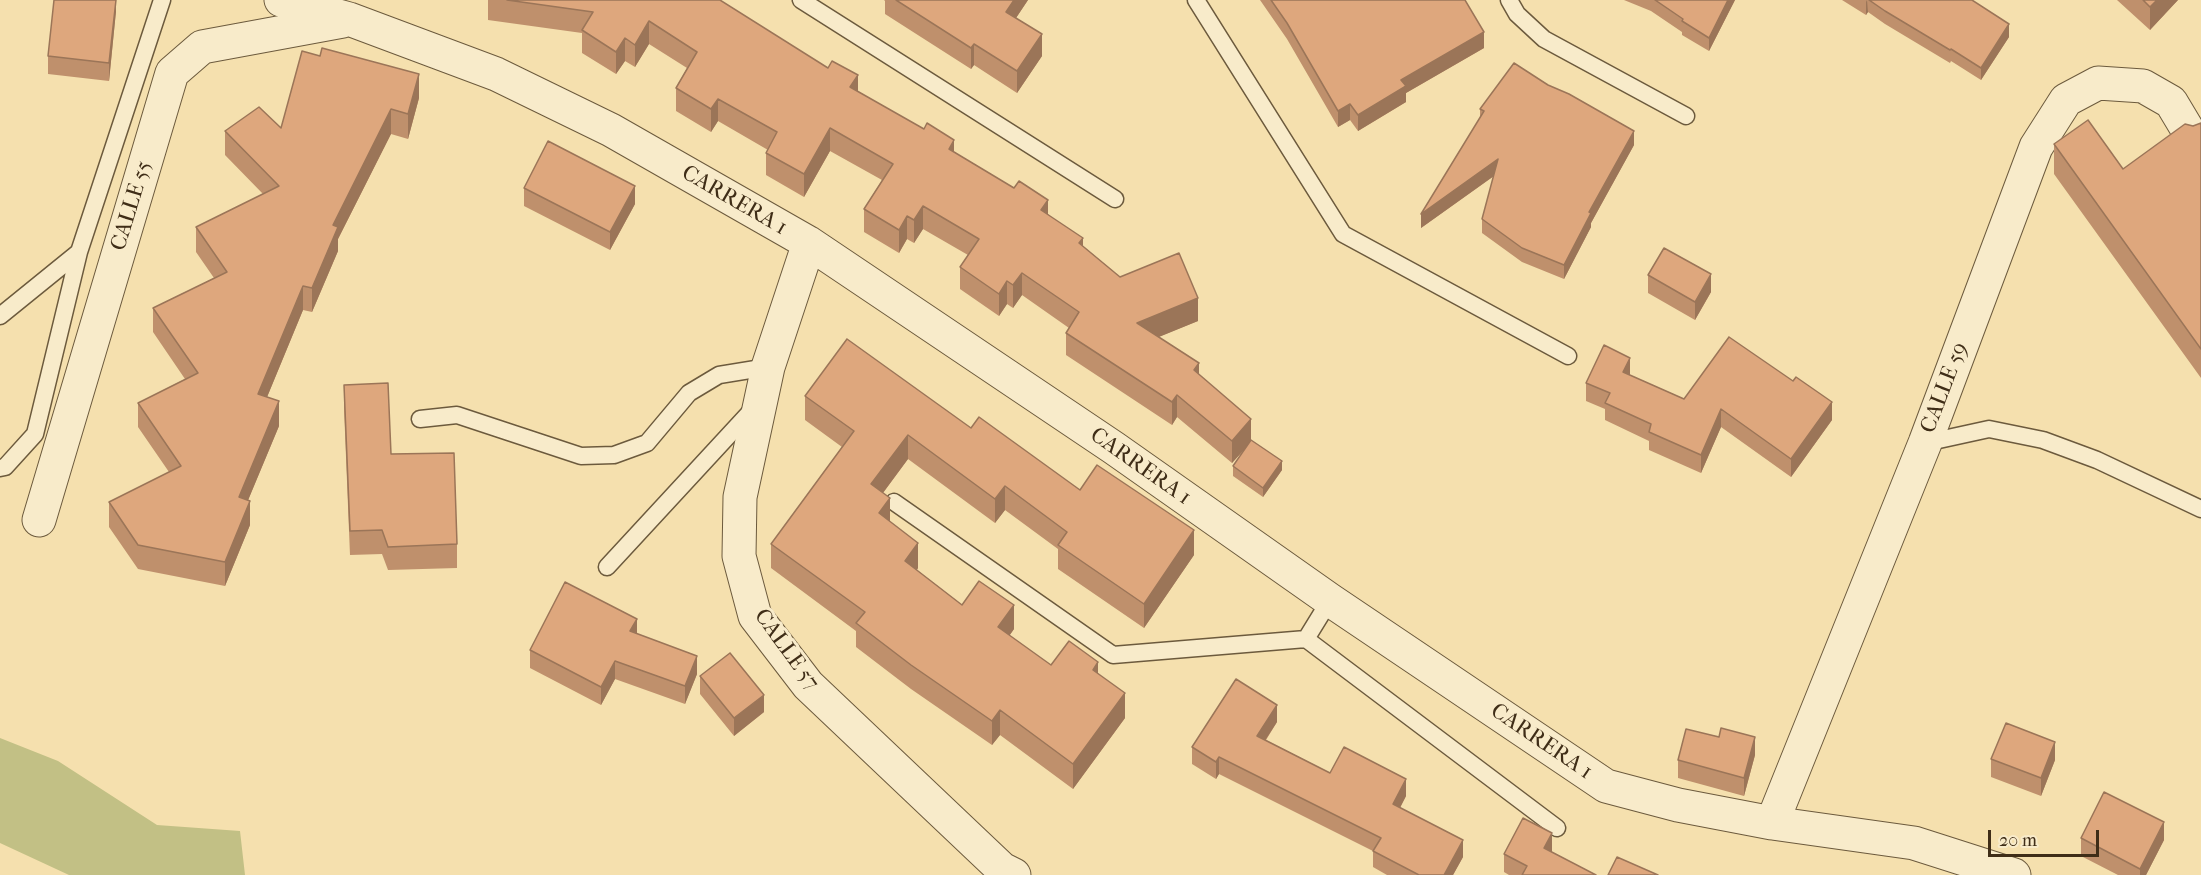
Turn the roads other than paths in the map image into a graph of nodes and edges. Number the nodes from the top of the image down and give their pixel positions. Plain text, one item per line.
1 (162, 0) edge
2 (281, 0) edge
3 (801, 0) edge
4 (1196, 0) edge
5 (1509, 0) edge
6 (349, 19) junction
7 (1686, 116) dead end
8 (2192, 137) edge
9 (1115, 200) dead end
10 (808, 243) junction
11 (79, 252) junction
12 (0, 316) edge
13 (1568, 356) dead end
14 (768, 367) junction
15 (761, 401) junction
16 (420, 419) dead end
17 (1925, 442) junction
18 (0, 468) edge
19 (894, 502) dead end
20 (2201, 509) edge
21 (39, 520) dead end
22 (607, 567) dead end
23 (1330, 600) junction
24 (1306, 639) junction
25 (1772, 823) junction
26 (1557, 828) dead end
27 (1014, 875) edge
28 (2014, 875) edge

1 - 11 lane
2 - 6 street, CARRERA 1
3 - 9 lane
4 - 13 lane
5 - 7 lane
6 - 10 street, CARRERA 1
6 - 21 street, CALLE 55
8 - 17 street, CALLE 59
10 - 14 street, CALLE 57
10 - 23 street, CARRERA 1
11 - 12 lane
11 - 18 lane
14 - 15 street, CALLE 57
14 - 16 lane
15 - 22 lane
15 - 27 street, CALLE 57
17 - 20 lane
17 - 25 street, CALLE 59
19 - 24 lane
23 - 24 lane
23 - 25 street, CARRERA 1
24 - 26 lane
25 - 28 street, CARRERA 1

